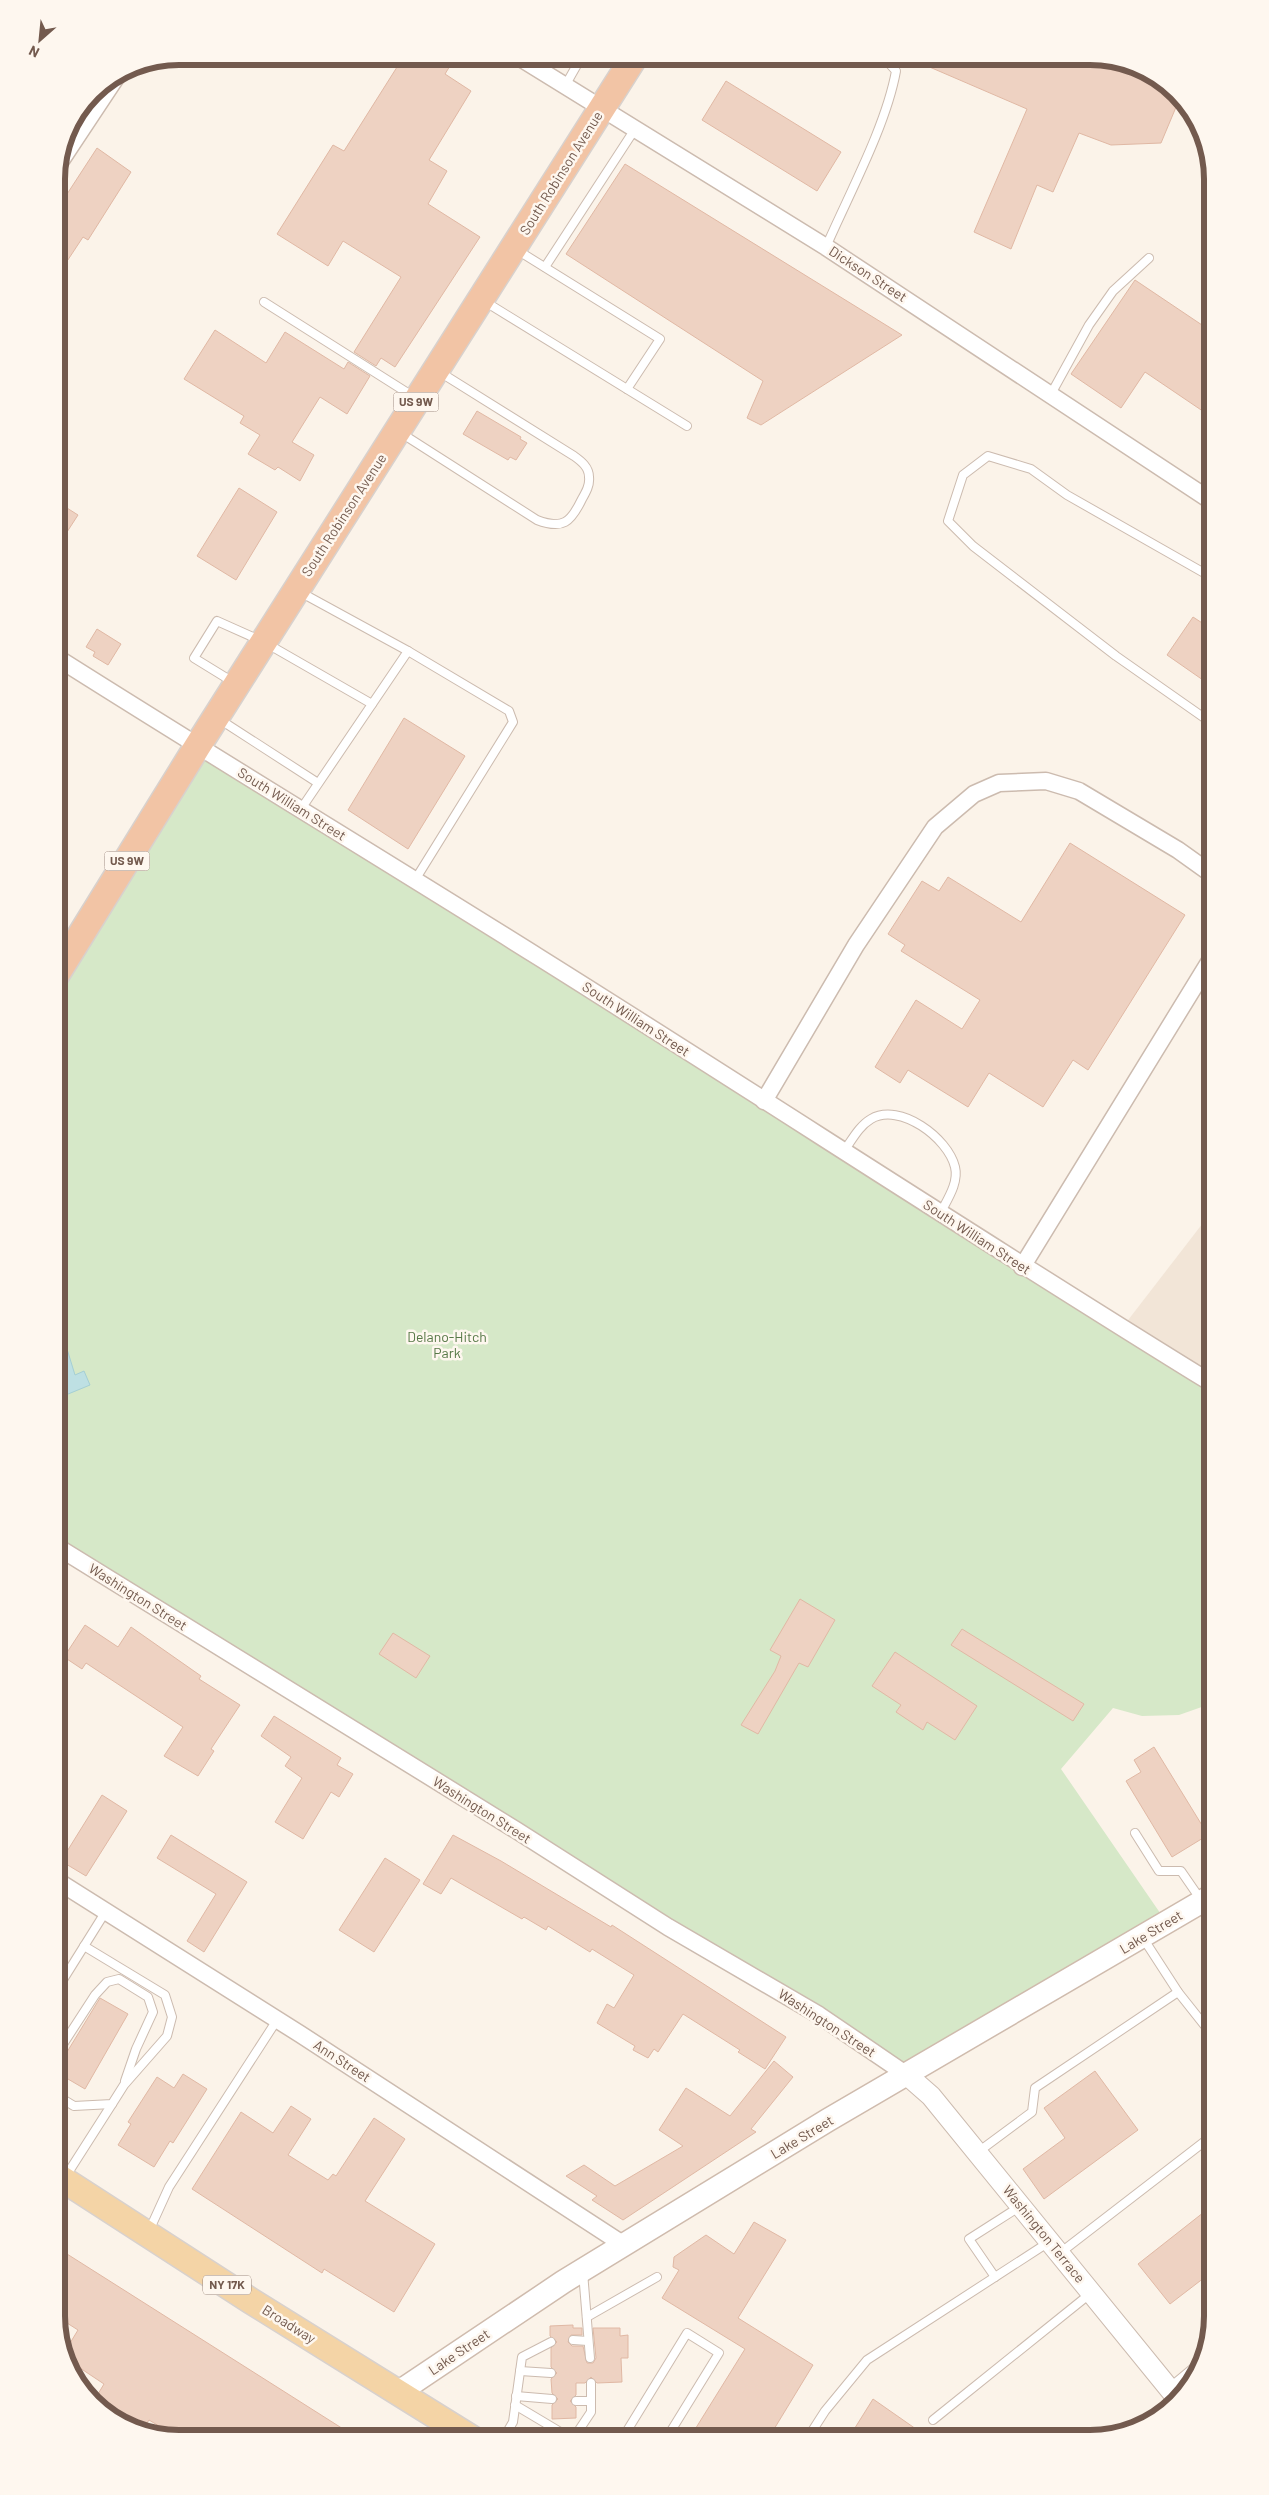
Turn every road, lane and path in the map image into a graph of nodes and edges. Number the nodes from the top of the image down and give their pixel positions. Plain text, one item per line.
1 (531, 65) edge
2 (577, 65) edge
3 (629, 65) edge
4 (891, 65) edge
5 (565, 86) junction
6 (106, 92) edge
7 (603, 108) junction
8 (635, 129) junction
9 (70, 147) edge
10 (826, 247) junction
11 (514, 248) junction
12 (1148, 258) dead end
13 (545, 267) junction
14 (481, 299) junction
15 (264, 302) dead end
16 (436, 370) junction
17 (627, 389) junction
18 (1051, 394) junction
19 (418, 399) junction
20 (686, 426) dead end
21 (397, 431) junction
22 (1204, 496) edge
23 (1204, 573) edge
24 (296, 590) junction
25 (264, 642) junction
26 (408, 651) junction
27 (65, 663) edge
28 (237, 684) junction
29 (372, 704) junction
30 (216, 717) junction
31 (1204, 718) edge
32 (197, 746) junction
33 (318, 783) junction
34 (300, 809) junction
35 (1204, 869) edge
36 (414, 880) junction
37 (65, 960) edge
38 (1204, 971) edge
39 (764, 1100) junction
40 (844, 1152) junction
41 (940, 1214) junction
42 (1022, 1267) junction
43 (1204, 1378) edge
44 (65, 1552) edge
45 (1135, 1833) dead end
46 (65, 1886) edge
47 (1204, 1895) edge
48 (1204, 1900) edge
49 (106, 1911) junction
50 (1143, 1938) junction
51 (84, 1946) junction
52 (65, 1977) edge
53 (1178, 1992) junction
54 (278, 2020) junction
55 (1204, 2025) edge
56 (65, 2041) edge
57 (907, 2075) junction
58 (124, 2085) junction
59 (65, 2100) edge
60 (112, 2104) junction
61 (1204, 2141) edge
62 (977, 2153) junction
63 (65, 2171) edge
64 (65, 2181) edge
65 (1022, 2205) junction
66 (147, 2234) junction
67 (624, 2245) junction
68 (1055, 2247) junction
69 (583, 2270) junction
70 (656, 2277) dead end
71 (995, 2277) junction
72 (1092, 2292) junction
73 (587, 2317) junction
74 (573, 2340) dead end
75 (588, 2341) junction
76 (550, 2342) dead end
77 (590, 2358) dead end
78 (520, 2371) junction
79 (551, 2373) dead end
80 (1185, 2380) edge
81 (591, 2383) dead end
82 (399, 2392) junction
83 (1173, 2393) edge
84 (552, 2399) dead end
85 (516, 2400) junction
86 (576, 2401) dead end
87 (591, 2401) junction
88 (934, 2420) dead end
89 (459, 2430) edge
90 (508, 2430) edge
91 (560, 2430) edge
92 (579, 2430) edge
93 (628, 2430) edge
94 (672, 2430) edge
95 (813, 2430) edge

1 - 5 street, Dickson Street
2 - 5 lane
3 - 7 highway, South Robinson Avenue / US 9W
4 - 10 lane
5 - 7 street, Dickson Street
6 - 9 street
7 - 8 street, Dickson Street
7 - 11 highway, South Robinson Avenue / US 9W
8 - 10 street, Dickson Street
8 - 13 lane
10 - 18 street, Dickson Street
11 - 13 lane
11 - 14 highway, South Robinson Avenue / US 9W
12 - 18 lane
13 - 17 lane
14 - 16 highway, South Robinson Avenue / US 9W
14 - 17 lane
15 - 19 lane
16 - 19 highway, South Robinson Avenue / US 9W
16 - 21 lane
17 - 20 lane
18 - 22 street, Dickson Street
19 - 21 highway, South Robinson Avenue / US 9W
21 - 24 highway, South Robinson Avenue / US 9W
23 - 31 lane
24 - 25 highway, South Robinson Avenue / US 9W
24 - 26 lane
25 - 28 highway, South Robinson Avenue / US 9W
25 - 28 lane
25 - 29 lane
26 - 29 lane
26 - 36 lane
27 - 32 street, South William Street
28 - 30 highway, South Robinson Avenue / US 9W
29 - 33 lane
30 - 32 highway, South Robinson Avenue / US 9W
30 - 33 lane
32 - 34 street, South William Street
32 - 37 highway, South Robinson Avenue / US 9W
33 - 34 lane
34 - 36 street, South William Street
35 - 39 street
36 - 39 street, South William Street
38 - 42 street
39 - 40 street, South William Street
40 - 41 street, South William Street
40 - 41 lane
41 - 42 street, South William Street
42 - 43 street, South William Street
44 - 57 street, Washington Street
45 - 47 lane
46 - 49 street, Ann Street
48 - 50 main road, Lake Street
49 - 51 lane
49 - 54 street, Ann Street
50 - 53 lane
50 - 57 main road, Lake Street
51 - 52 lane
51 - 58 lane
53 - 55 lane
53 - 62 lane
54 - 66 lane
54 - 67 street, Ann Street
56 - 58 lane
57 - 62 street, Washington Terrace
57 - 67 main road, Lake Street
58 - 60 lane
59 - 60 lane
60 - 63 lane
61 - 68 lane
62 - 65 street, Washington Terrace
64 - 66 main road, Broadway / NY 17K
65 - 68 street, Washington Terrace
65 - 71 lane
66 - 82 main road, Broadway / NY 17K
67 - 69 main road, Lake Street
68 - 71 lane
68 - 72 street, Washington Terrace
69 - 73 lane
69 - 82 main road, Lake Street
70 - 73 lane
71 - 95 lane
72 - 83 street, Washington Terrace
72 - 88 lane
73 - 75 lane
74 - 75 lane
75 - 77 lane
76 - 78 lane
78 - 79 lane
78 - 85 lane
80 - 83 lane
81 - 87 lane
82 - 89 main road, Broadway / NY 17K
84 - 85 lane
85 - 90 lane
85 - 91 lane
86 - 87 lane
87 - 92 lane
93 - 94 lane

